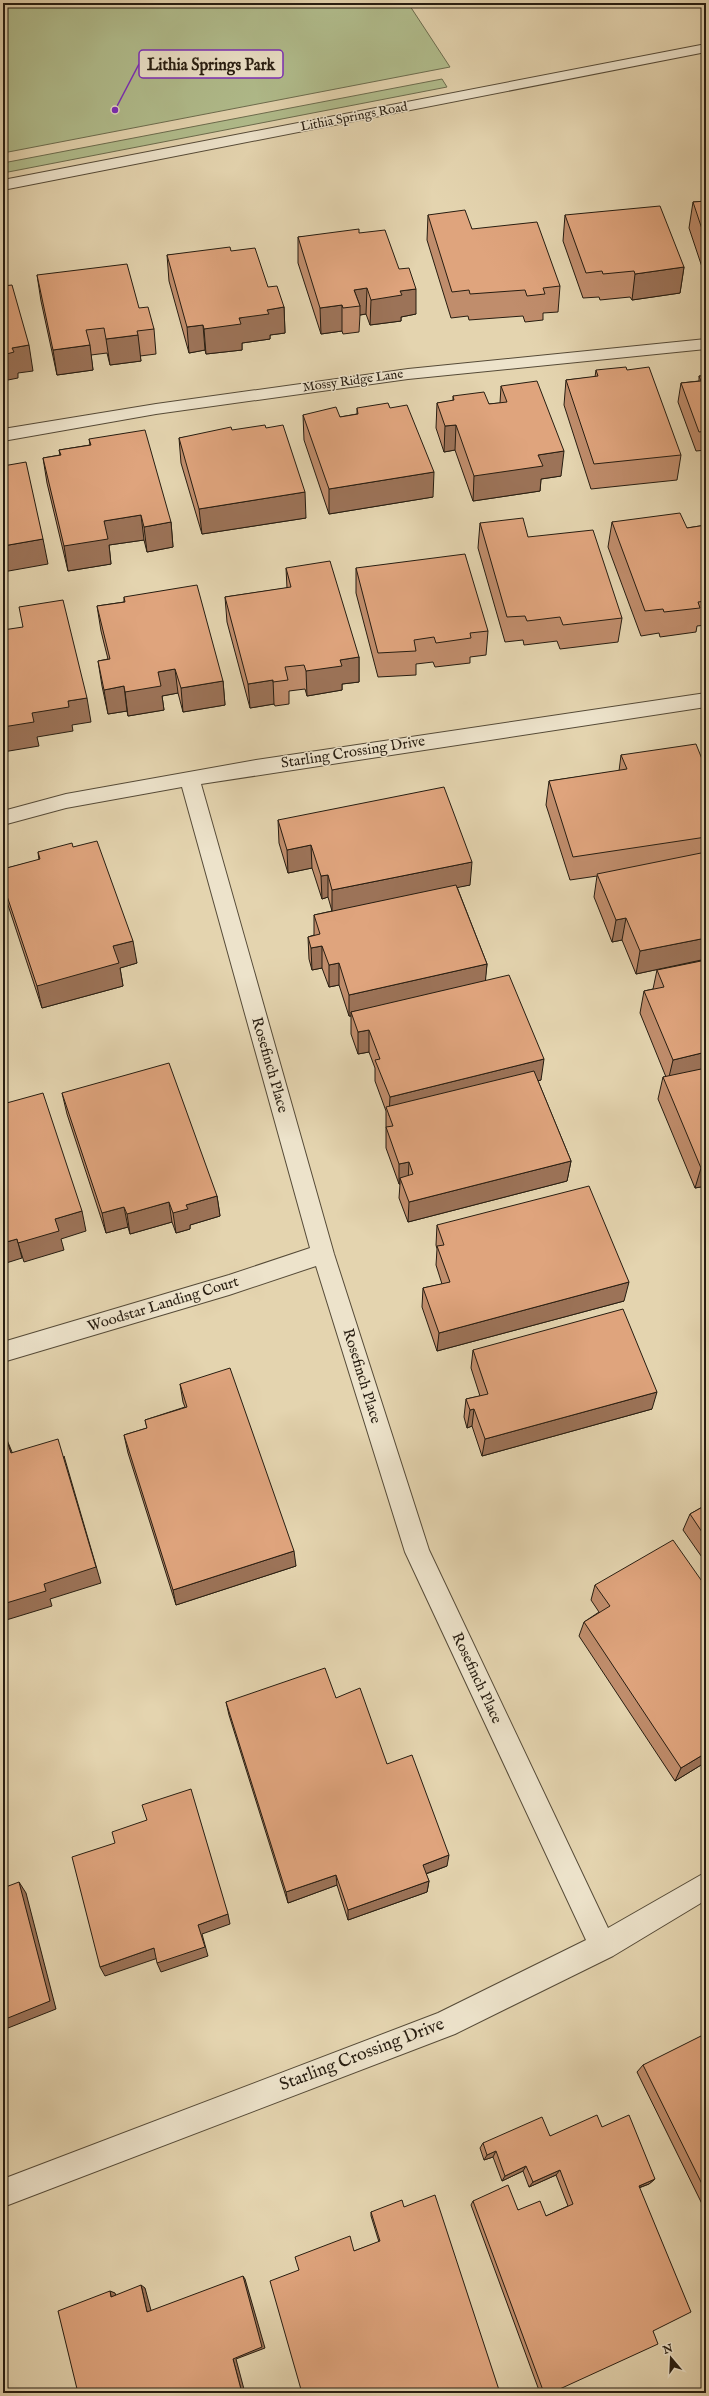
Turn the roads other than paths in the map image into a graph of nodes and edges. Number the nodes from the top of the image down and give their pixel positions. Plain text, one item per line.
1 (706, 48) edge
2 (3, 185) edge
3 (706, 344) edge
4 (3, 435) edge
5 (706, 700) edge
6 (190, 780) junction
7 (3, 818) edge
8 (323, 1254) junction
9 (3, 1352) edge
10 (706, 1885) edge
11 (603, 1946) junction
12 (3, 2193) edge

1 - 2 street, Lithia Springs Road
3 - 4 street, Mossy Ridge Lane
5 - 6 street, Starling Crossing Drive
6 - 7 street, Starling Crossing Drive
6 - 8 street, Rosefinch Place
8 - 9 street, Woodstar Landing Court
8 - 11 street, Rosefinch Place
10 - 11 street, Starling Crossing Drive
11 - 12 street, Starling Crossing Drive

